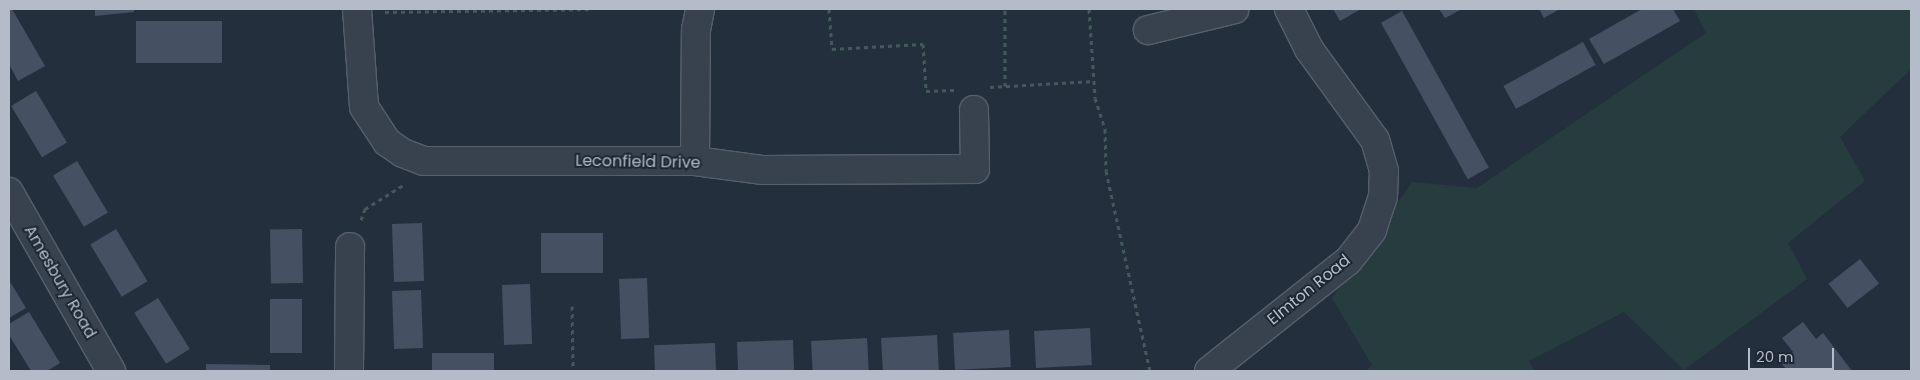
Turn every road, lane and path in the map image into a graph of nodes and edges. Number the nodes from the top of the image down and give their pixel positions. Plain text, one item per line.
1 (589, 9) edge
2 (700, 9) edge
3 (830, 9) edge
4 (1006, 9) edge
5 (1089, 9) edge
6 (1235, 9) edge
7 (1288, 9) edge
8 (357, 10) edge
9 (1148, 30) dead end
10 (1094, 81) junction
11 (1004, 86) junction
12 (956, 89) dead end
13 (980, 99) joint
14 (424, 161) junction
15 (695, 161) junction
16 (9, 192) edge
17 (350, 247) joint
18 (572, 306) dead end
19 (111, 371) edge
20 (349, 371) edge
21 (573, 371) edge
22 (1150, 371) edge
23 (1209, 371) edge

1 - 8 path
2 - 15 street
3 - 12 path
4 - 11 path
5 - 10 path
6 - 9 street
7 - 23 street, Elmton Road
8 - 14 street, Leconfield Drive
10 - 11 path
10 - 22 path
11 - 13 path
13 - 15 street, Leconfield Drive
14 - 15 street, Leconfield Drive
14 - 17 path
16 - 19 street, Amesbury Road
17 - 20 street
18 - 21 path

